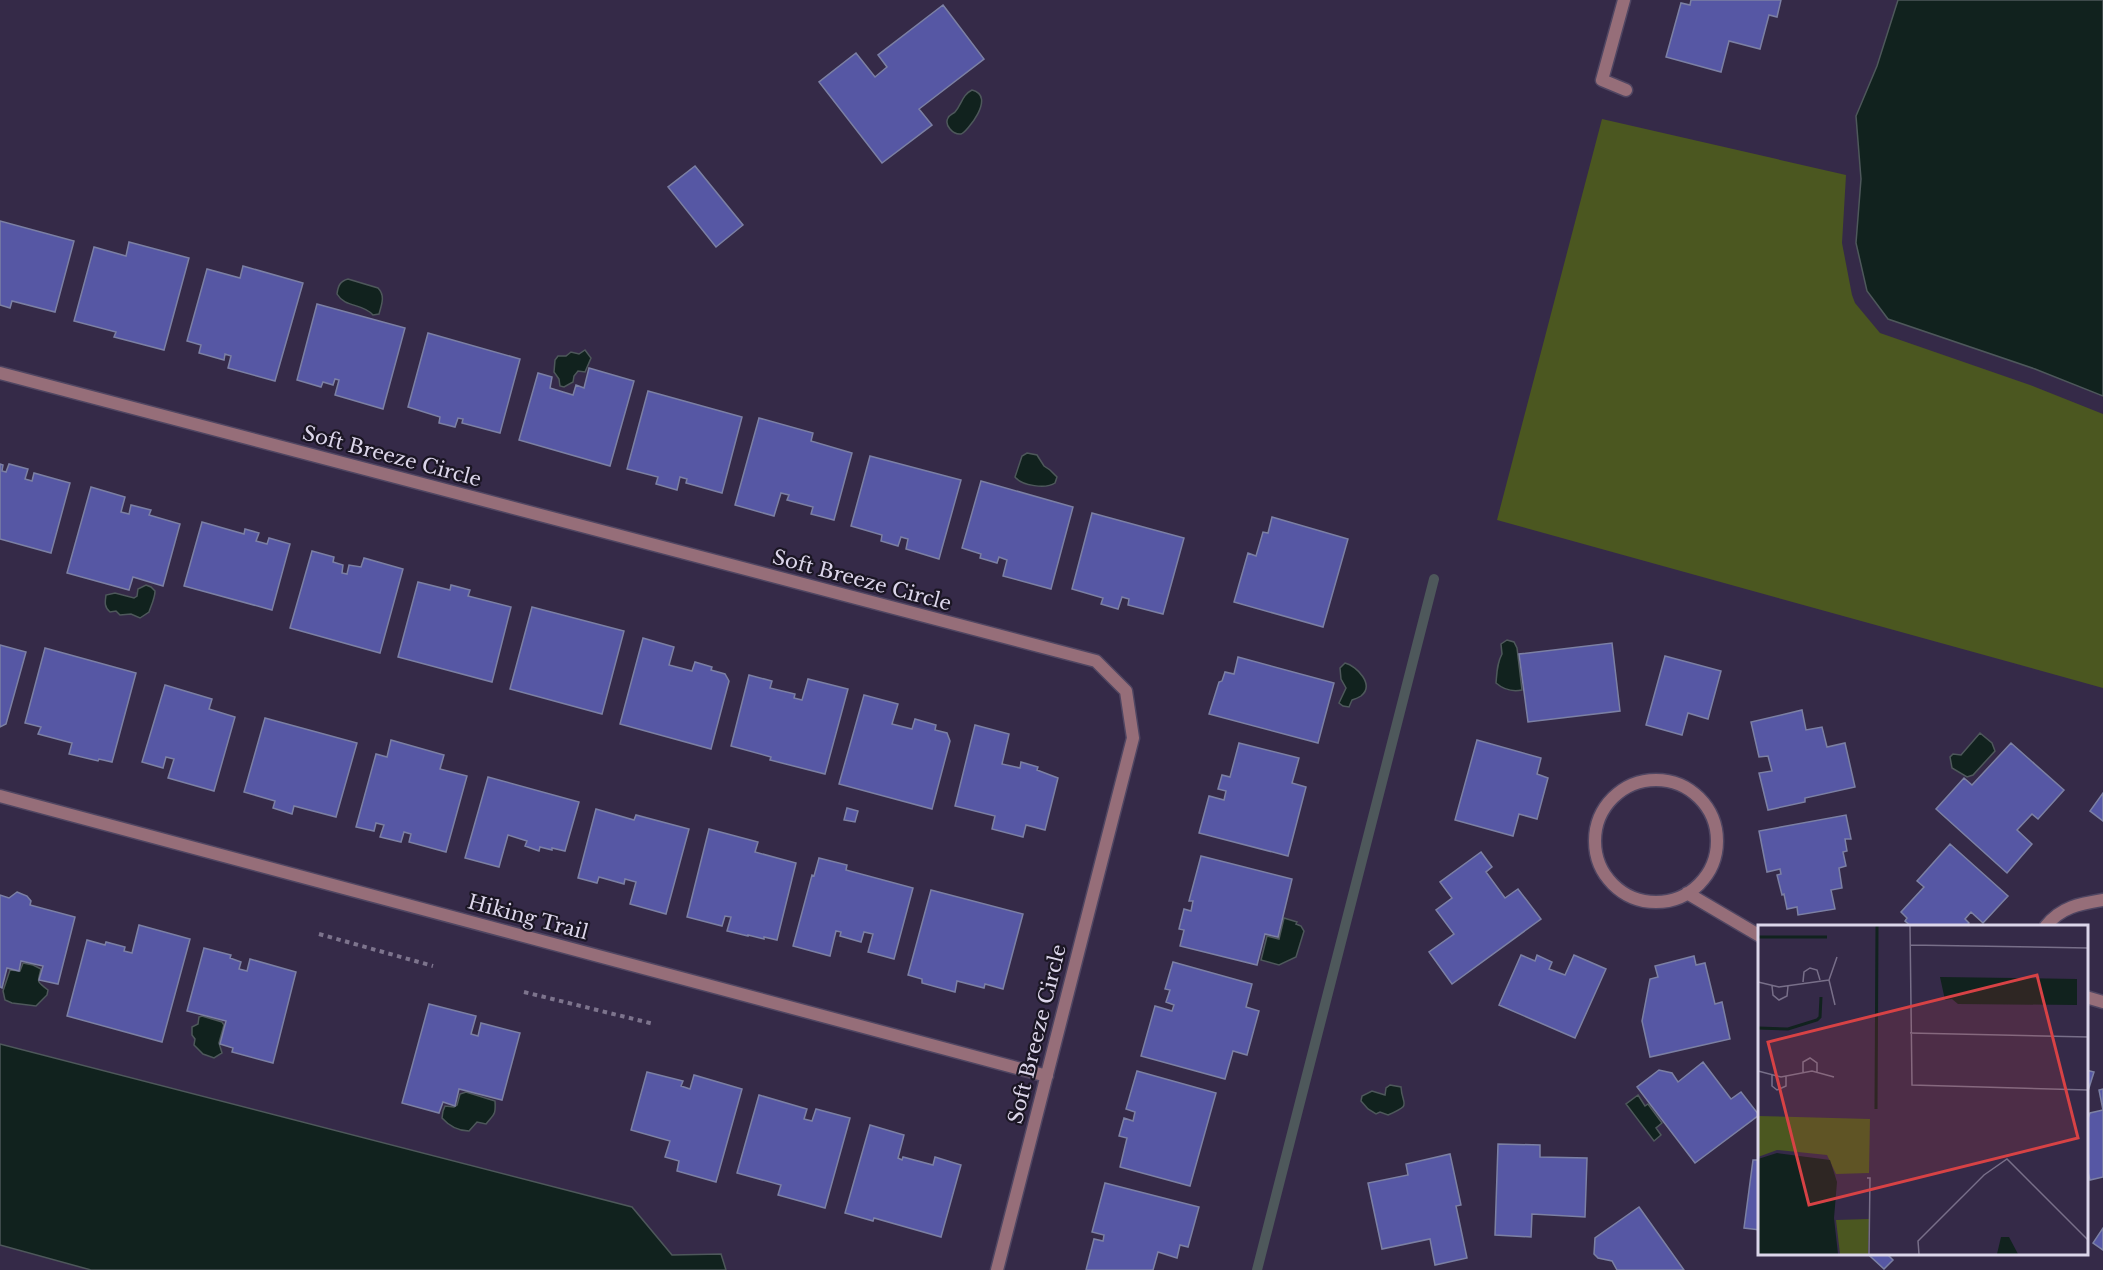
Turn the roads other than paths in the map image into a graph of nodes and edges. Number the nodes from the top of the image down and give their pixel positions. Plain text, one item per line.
1 (1624, 0) edge
2 (1626, 90) dead end
3 (0, 373) edge
4 (0, 796) edge
5 (1687, 893) junction
6 (2103, 900) edge
7 (2048, 925) edge
8 (1758, 935) edge
9 (2088, 998) edge
10 (2103, 1002) edge
11 (1047, 1076) junction
12 (997, 1270) edge

1 - 2 street
3 - 11 street, Soft Breeze Circle
4 - 11 street, Hiking Trail
5 - 5 street
5 - 8 street
6 - 7 street
9 - 10 street
11 - 12 street, Soft Breeze Circle

